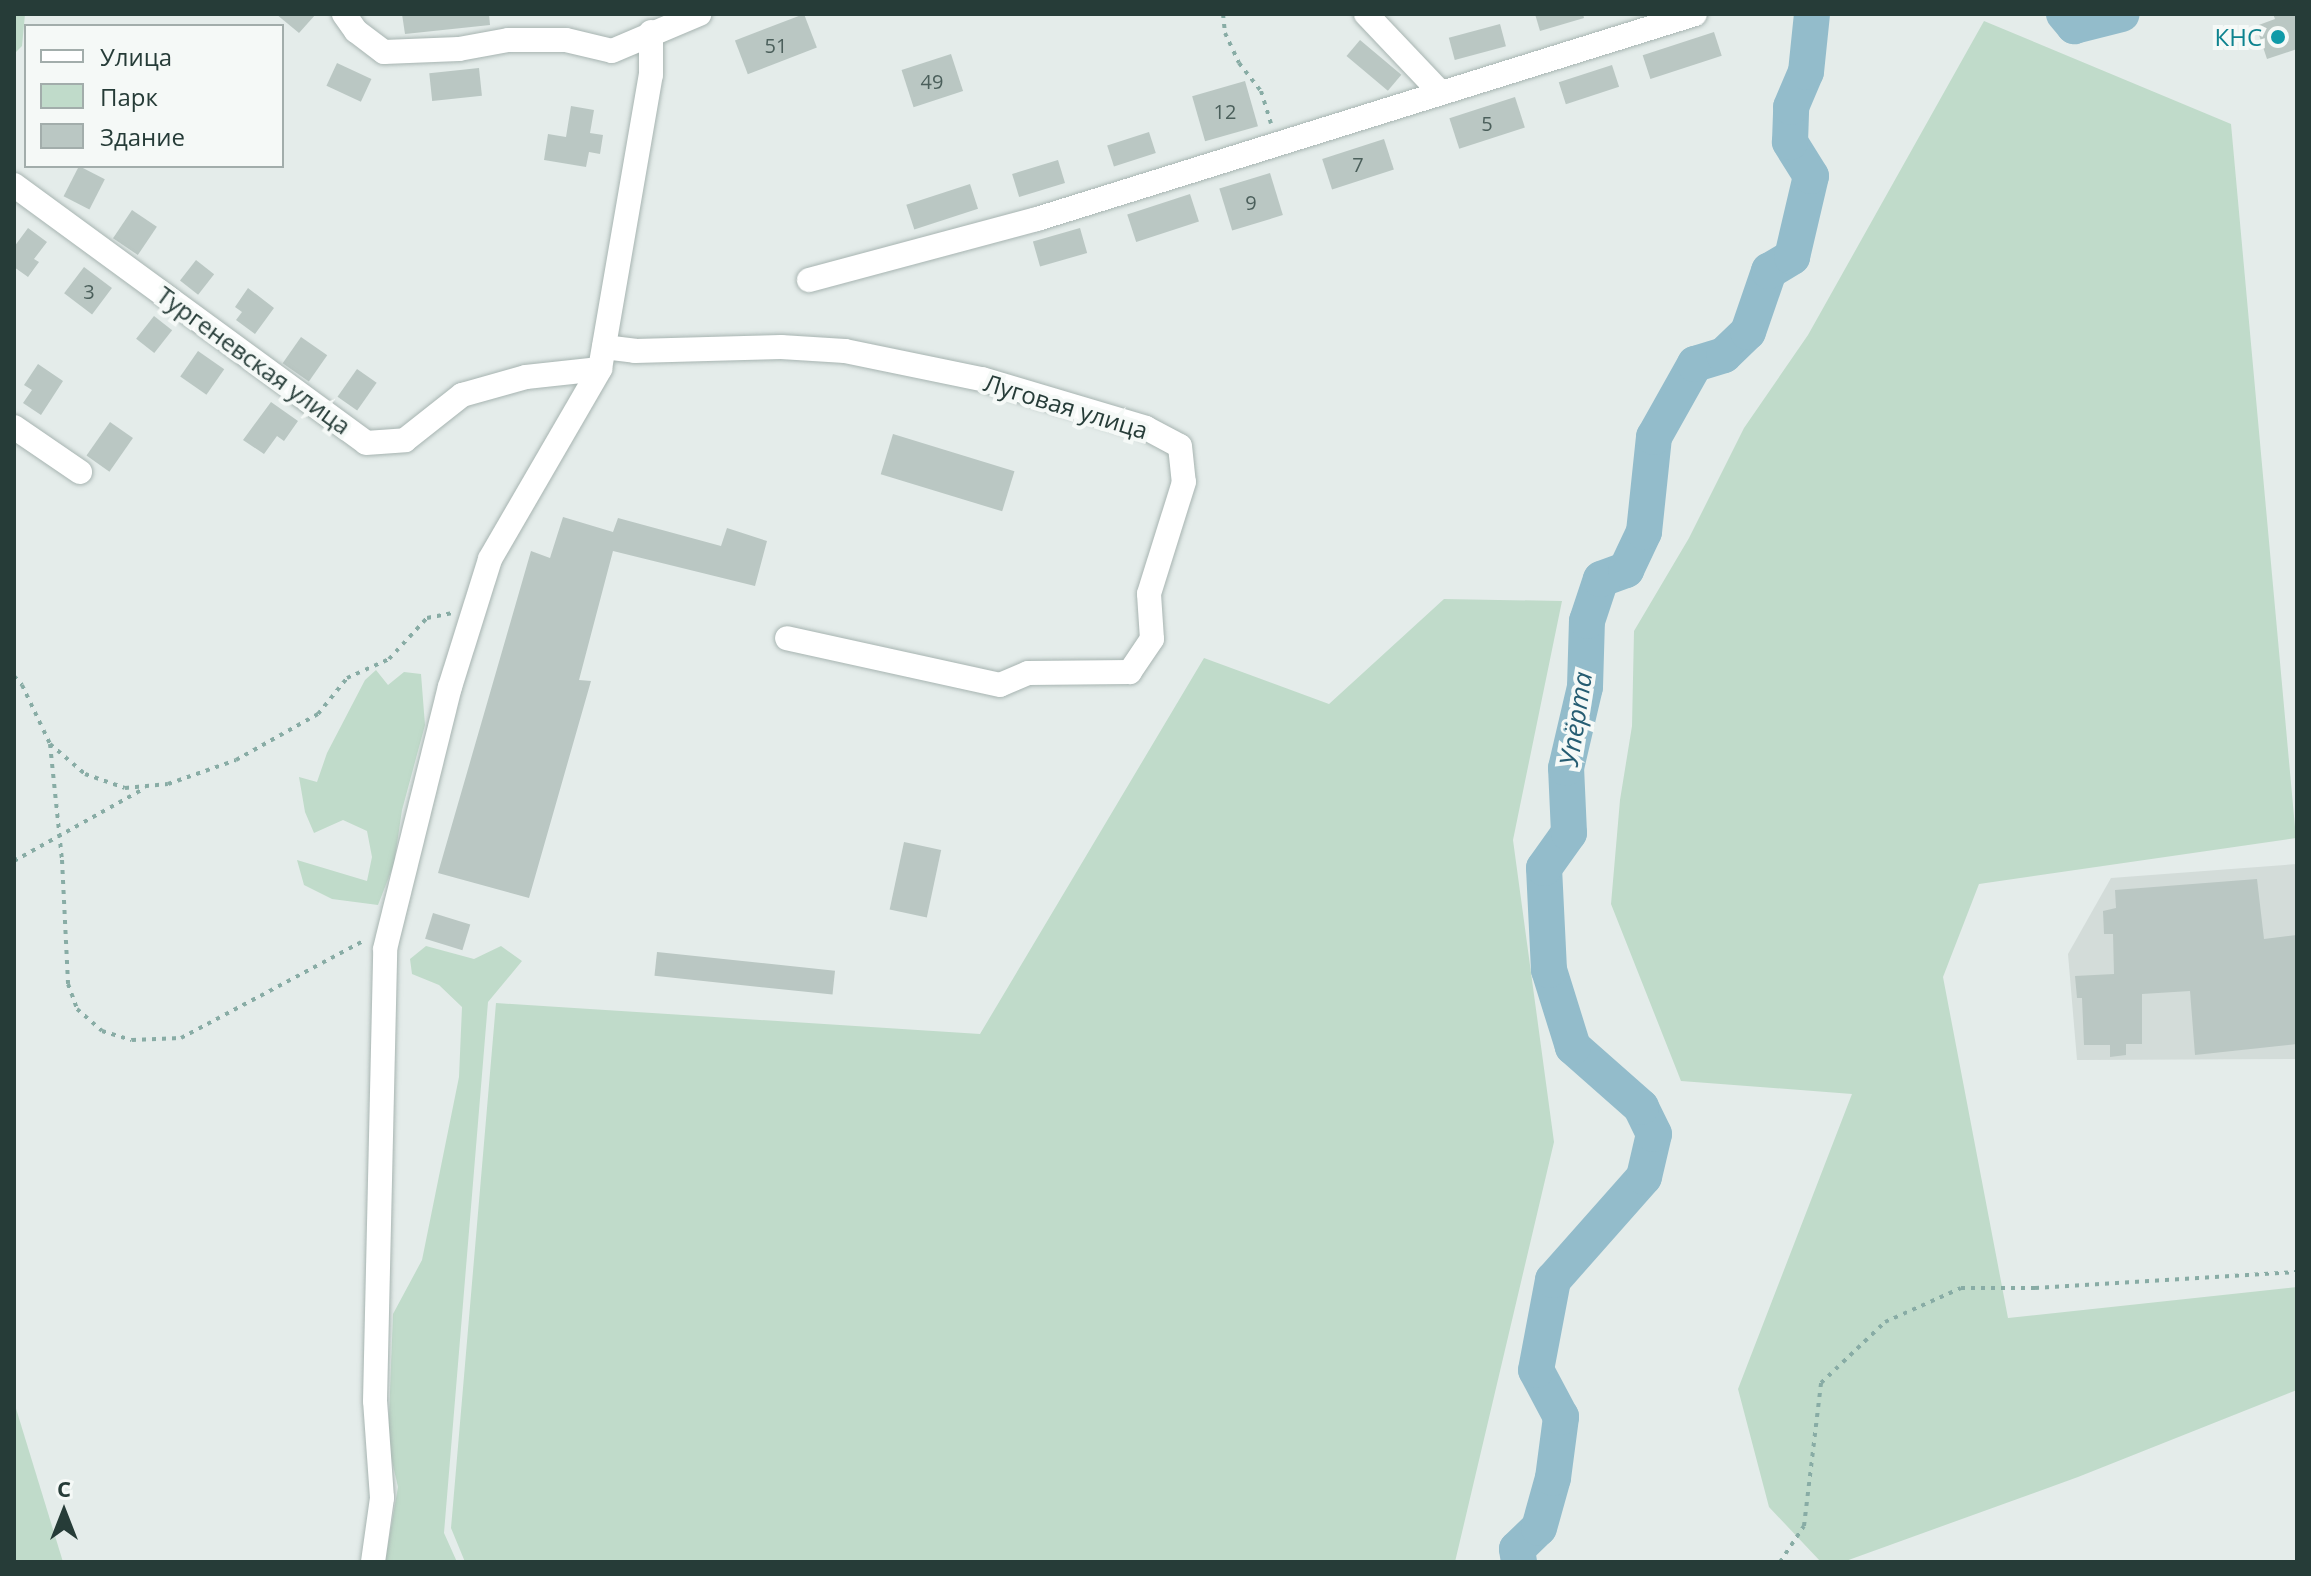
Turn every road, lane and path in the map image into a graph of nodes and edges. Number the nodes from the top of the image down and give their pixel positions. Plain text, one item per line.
1 (344, 14) edge
2 (699, 14) edge
3 (1223, 14) edge
4 (1366, 14) edge
5 (1695, 14) edge
6 (643, 23) edge
7 (1440, 92) junction
8 (1277, 144) junction
9 (14, 185) edge
10 (809, 280) dead end
11 (602, 358) junction
12 (14, 427) edge
13 (80, 472) dead end
14 (474, 609) junction
15 (787, 638) dead end
16 (14, 676) edge
17 (50, 744) junction
18 (149, 785) junction
19 (60, 833) junction
20 (14, 861) edge
21 (390, 930) junction
22 (2297, 1272) edge
23 (373, 1562) edge
24 (1780, 1562) edge

1 - 6 street
2 - 6 street
3 - 8 path
4 - 7 street
5 - 7 street
6 - 11 street
7 - 8 street
8 - 10 street
9 - 11 street, Тургеневская улица
11 - 14 street
11 - 15 street, Луговая улица
12 - 13 street
14 - 18 path
14 - 21 street
16 - 17 path
17 - 18 path
17 - 19 path
18 - 19 path
19 - 20 path
19 - 21 path
21 - 23 street
22 - 24 path

